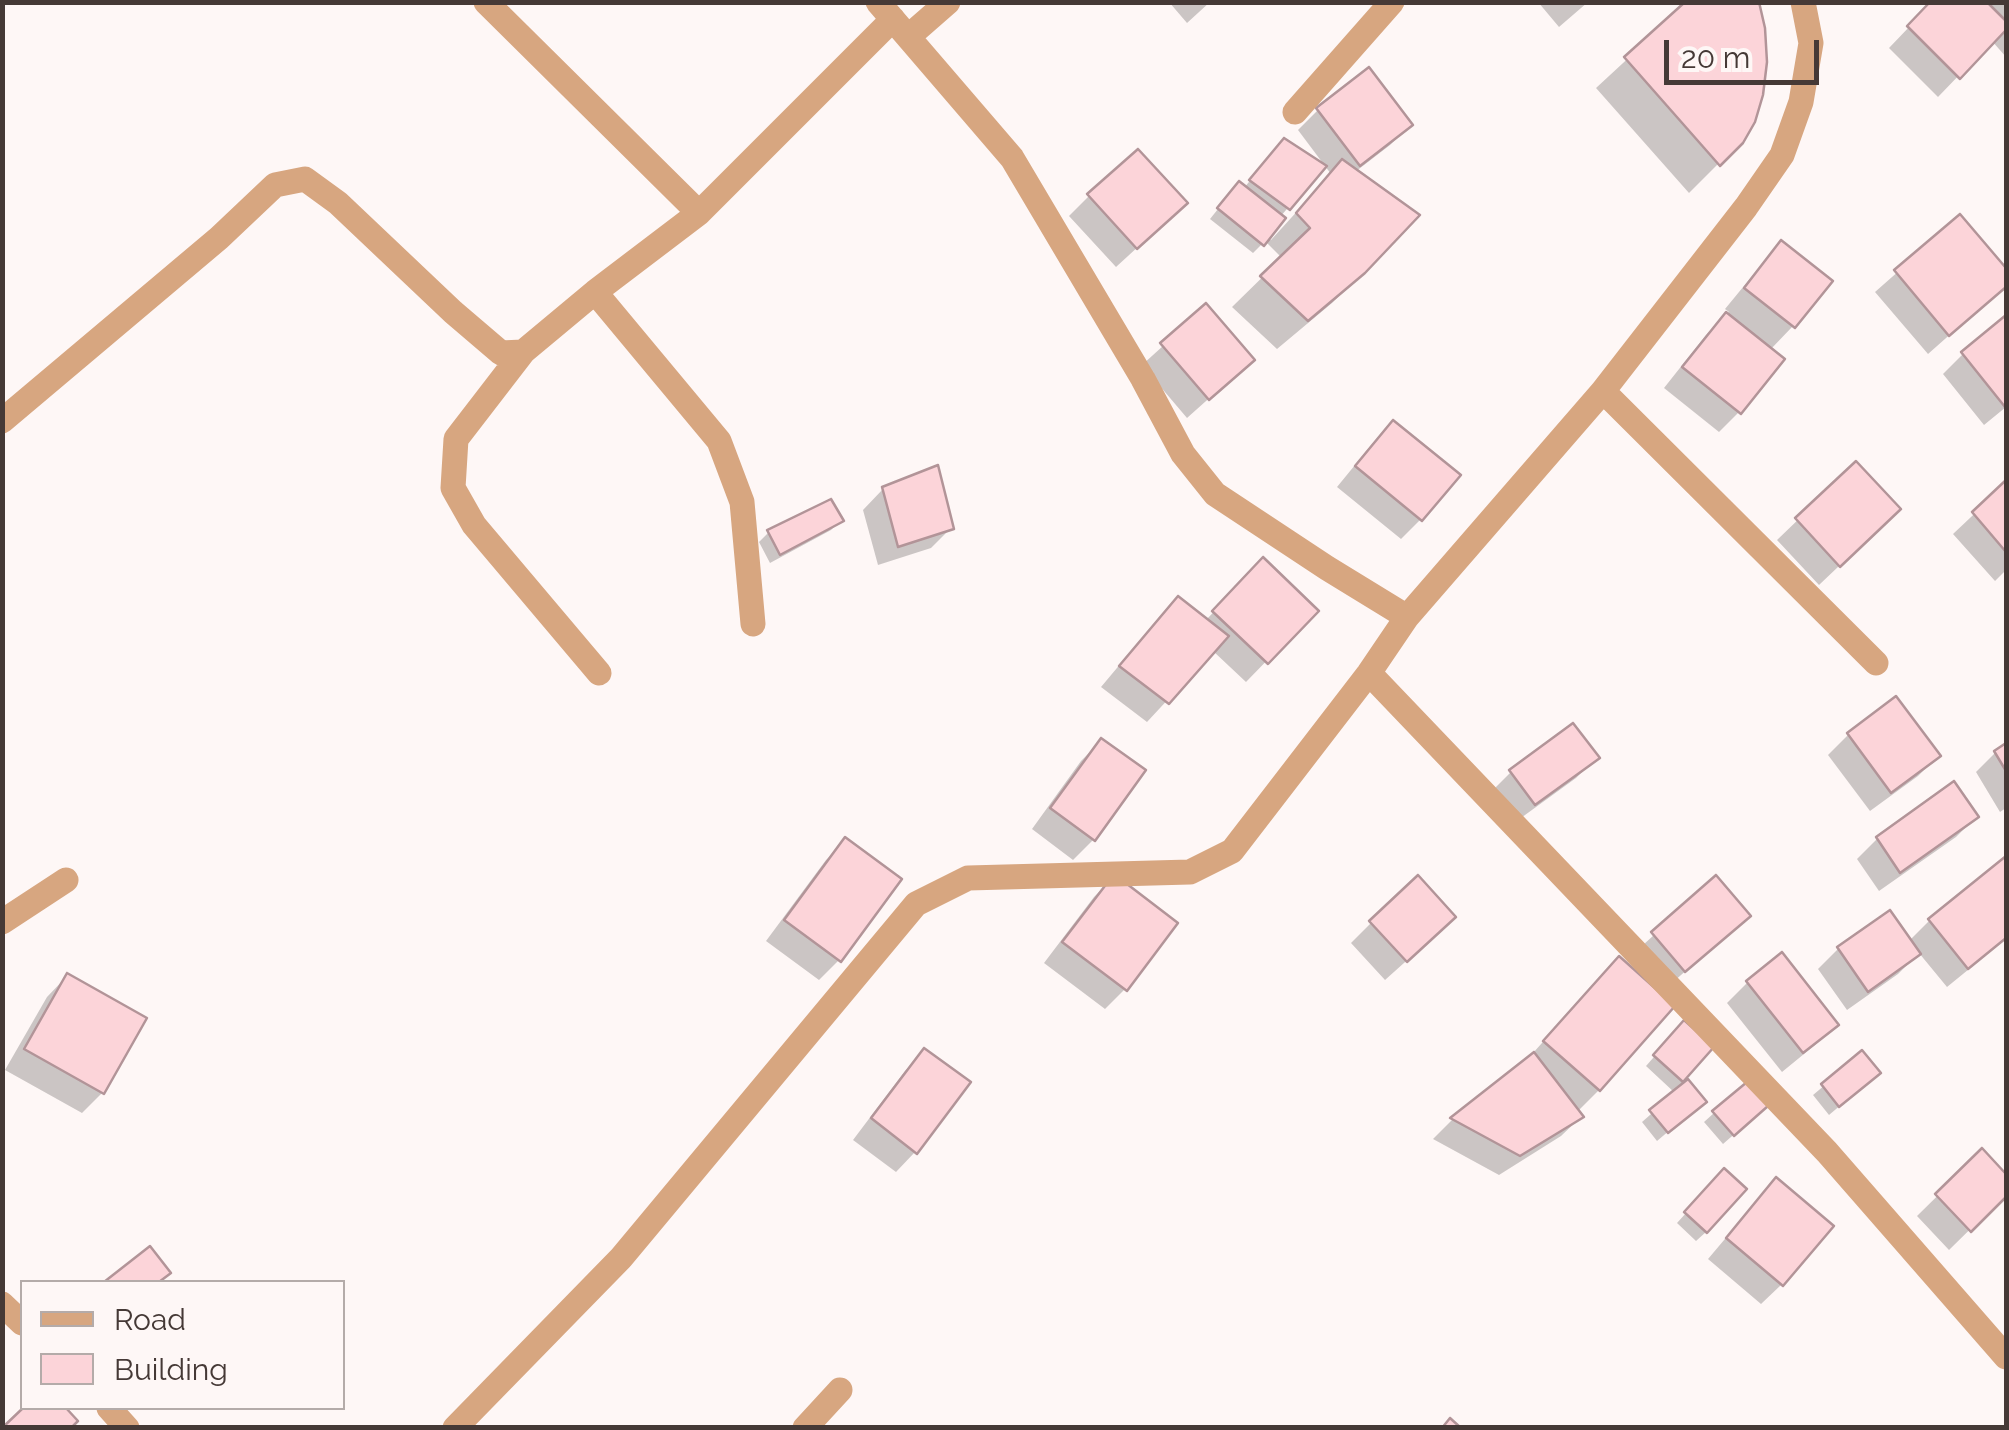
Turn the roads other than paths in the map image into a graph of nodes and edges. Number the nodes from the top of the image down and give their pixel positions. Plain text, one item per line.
1 (486, 2) edge
2 (948, 2) edge
3 (1392, 2) edge
4 (1804, 2) edge
5 (893, 19) edge
6 (1295, 112) dead end
7 (698, 213) junction
8 (594, 292) junction
9 (523, 352) junction
10 (1603, 391) junction
11 (2, 421) edge
12 (1407, 617) junction
13 (753, 624) dead end
14 (1876, 662) dead end
15 (599, 673) dead end
16 (1368, 673) junction
17 (66, 880) dead end
18 (2, 922) edge
19 (2006, 1357) edge
20 (840, 1390) dead end
21 (455, 1428) edge
22 (805, 1428) edge

1 - 7 street
2 - 5 street
3 - 6 street
4 - 10 street
5 - 7 street
5 - 12 street
7 - 8 street
8 - 9 street
8 - 13 street
9 - 11 street
9 - 15 street
10 - 12 street
10 - 14 street
12 - 16 street
16 - 19 street
16 - 21 street
17 - 18 street
20 - 22 street

